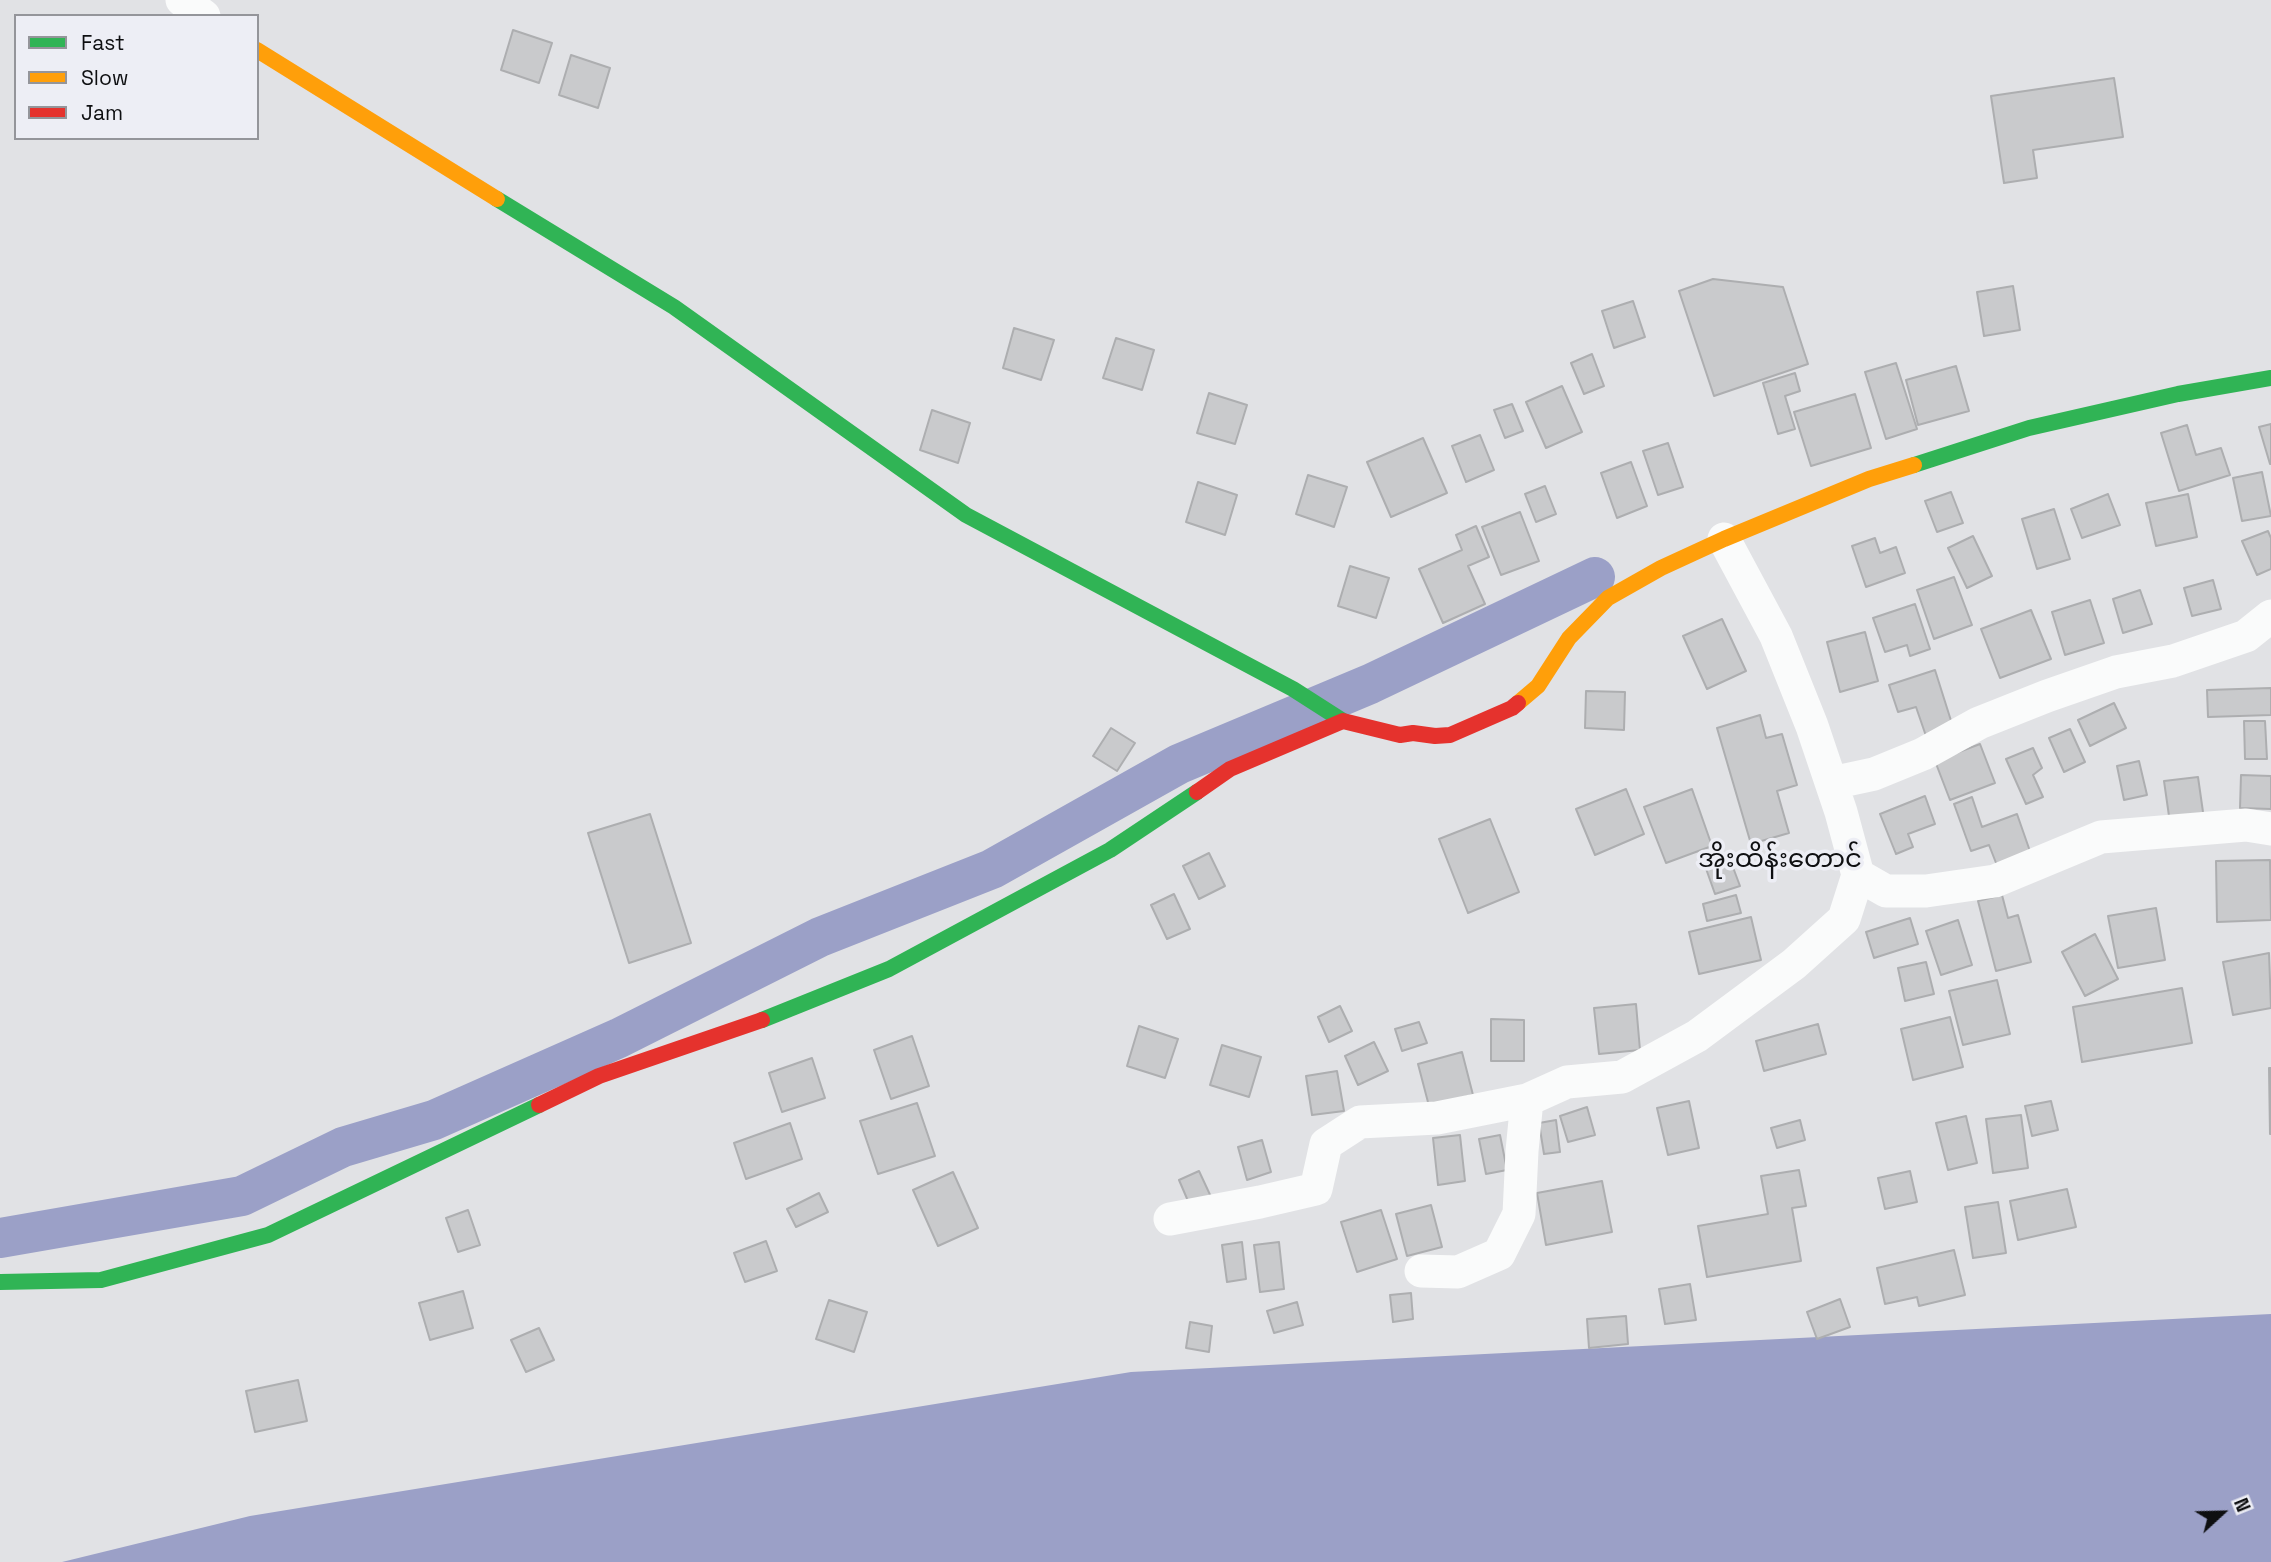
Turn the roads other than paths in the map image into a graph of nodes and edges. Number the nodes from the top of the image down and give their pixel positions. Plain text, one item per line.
1 (182, 0) edge
2 (201, 14) edge
3 (259, 51) edge
4 (2271, 377) edge
5 (1724, 539) junction
6 (2271, 616) edge
7 (1343, 721) junction
8 (1832, 783) junction
9 (2271, 829) edge
10 (1858, 875) junction
11 (1527, 1100) junction
12 (1170, 1219) dead end
13 (1421, 1271) dead end
14 (0, 1282) edge

1 - 2 street
3 - 7 street
4 - 5 street
5 - 7 street
5 - 8 street
6 - 8 street
7 - 14 street
8 - 10 street
9 - 10 street
10 - 11 street
11 - 12 street
11 - 13 street

